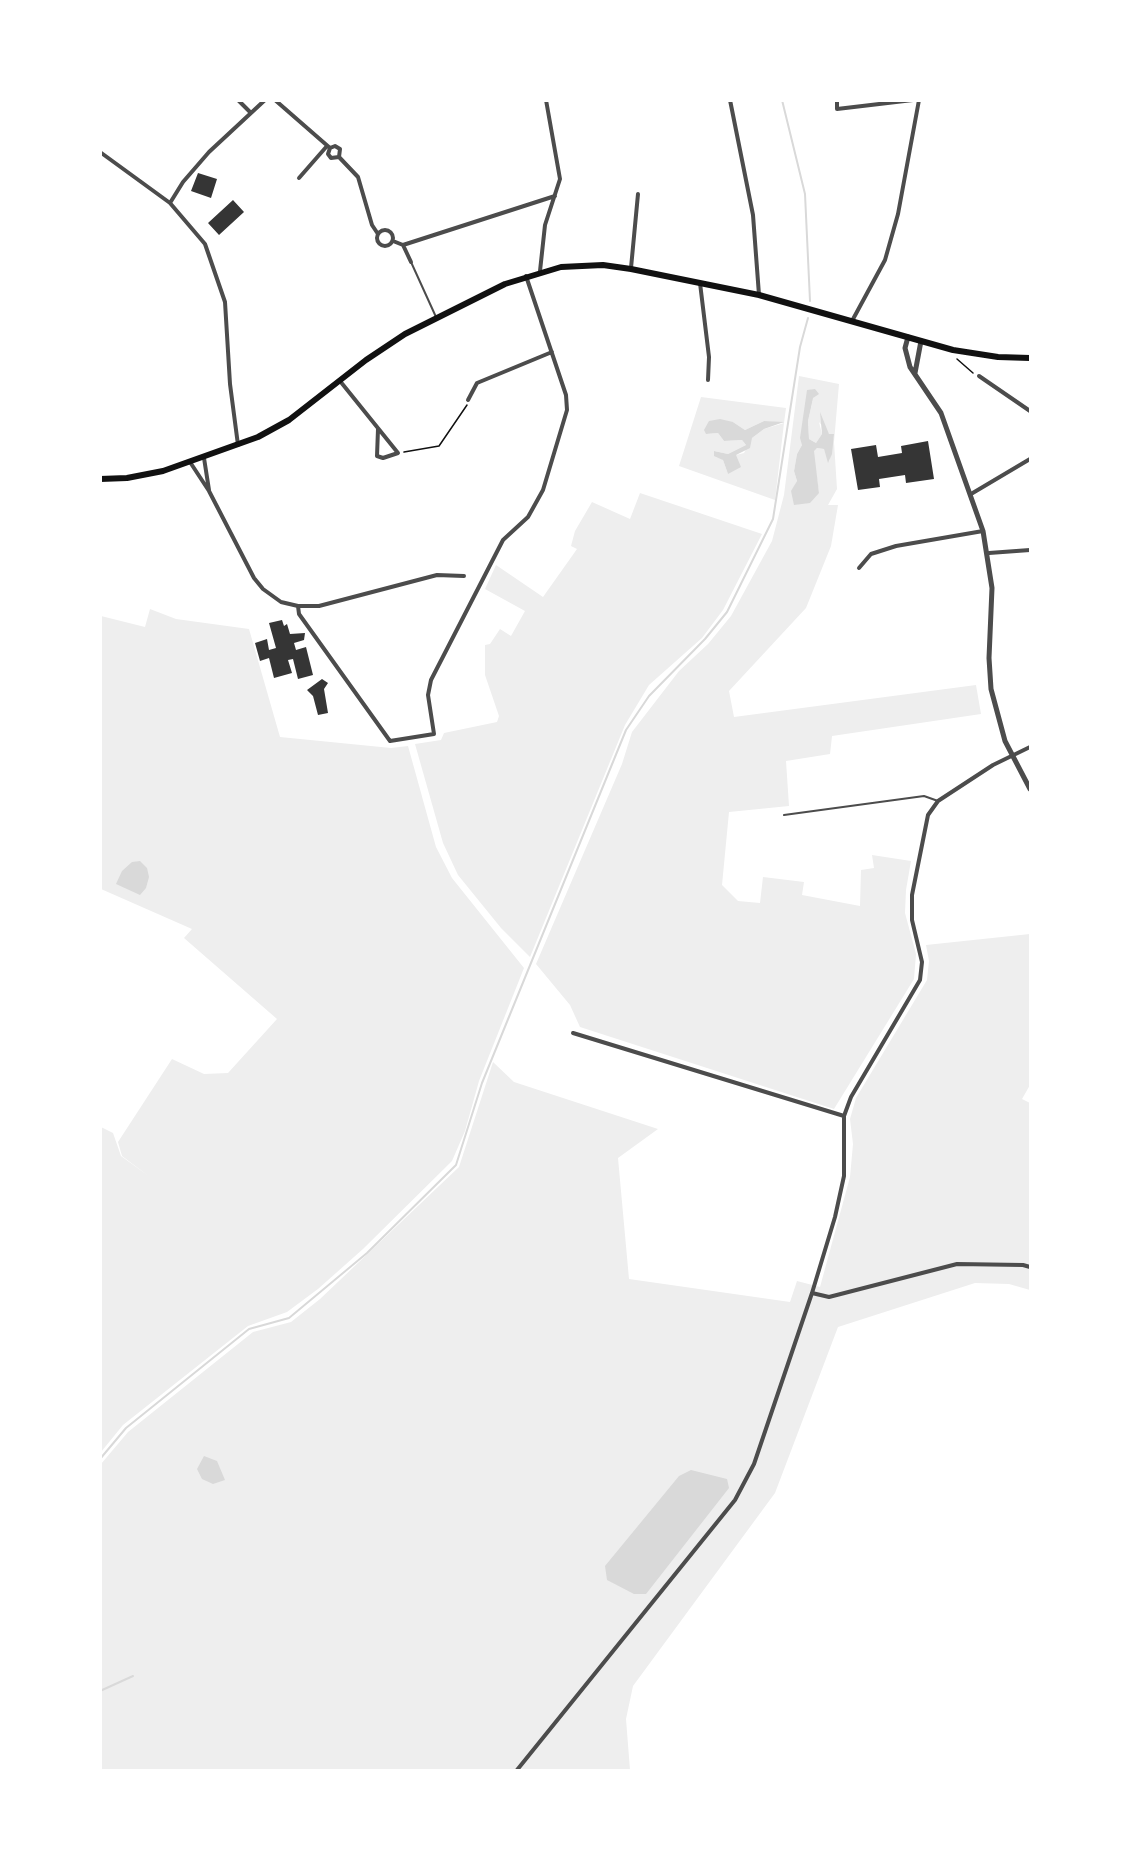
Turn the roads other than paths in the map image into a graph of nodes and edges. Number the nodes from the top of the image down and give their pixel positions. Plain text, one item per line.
1 (238, 100) edge
2 (265, 100) edge
3 (275, 100) edge
4 (546, 100) edge
5 (730, 100) edge
6 (837, 100) edge
7 (913, 100) edge
8 (919, 100) edge
9 (250, 112) junction
10 (328, 147) junction
11 (100, 152) edge
12 (339, 157) junction
13 (299, 178) dead end
14 (638, 194) dead end
15 (555, 196) junction
16 (170, 203) junction
17 (378, 234) junction
18 (393, 241) junction
19 (403, 245) junction
20 (411, 262) joint
21 (631, 268) junction
22 (540, 272) junction
23 (526, 276) junction
24 (700, 282) junction
25 (759, 296) junction
26 (436, 317) junction
27 (852, 321) junction
28 (908, 337) junction
29 (921, 341) junction
30 (552, 352) junction
31 (1030, 358) edge
32 (915, 375) junction
33 (979, 376) road end
34 (708, 380) dead end
35 (339, 381) junction
36 (468, 400) road end
37 (1030, 411) edge
38 (378, 429) junction
39 (238, 446) junction
40 (204, 458) junction
41 (1030, 459) edge
42 (190, 462) junction
43 (100, 479) edge
44 (209, 491) junction
45 (971, 494) junction
46 (983, 531) junction
47 (1030, 550) edge
48 (988, 553) junction
49 (859, 567) dead end
50 (464, 576) dead end
51 (298, 606) junction
52 (1030, 747) edge
53 (1010, 755) junction
54 (1030, 789) edge
55 (938, 801) junction
56 (784, 815) dead end
57 (573, 1033) dead end
58 (844, 1116) junction
59 (1030, 1268) edge
60 (812, 1293) junction
61 (517, 1770) edge

1 - 9 street
2 - 9 street
3 - 10 street
4 - 15 street
5 - 25 street
6 - 7 street
8 - 27 street
9 - 16 street
10 - 12 street
10 - 12 street
10 - 13 street
11 - 16 street
12 - 17 street
14 - 21 street
15 - 19 street
15 - 22 street
16 - 39 street
17 - 18 street
17 - 18 street
18 - 19 street
19 - 20 street
20 - 26 lane
21 - 22 main road
21 - 24 main road
22 - 23 main road
23 - 26 main road
23 - 30 street
24 - 25 main road
24 - 34 street
25 - 27 main road
26 - 35 main road
27 - 28 main road
28 - 29 main road
28 - 32 street
29 - 31 main road
29 - 32 street
30 - 36 street
30 - 51 street
32 - 45 street
33 - 37 street
35 - 38 street
35 - 39 main road
38 - 38 street
39 - 40 main road
40 - 42 main road
40 - 44 street
41 - 45 street
42 - 43 main road
42 - 44 street
44 - 51 street
45 - 46 street
46 - 48 street
46 - 49 street
47 - 48 street
48 - 53 street
50 - 51 street
52 - 53 street
53 - 54 street
53 - 55 street
55 - 56 lane
55 - 58 street
57 - 58 street
58 - 60 street
59 - 60 street
60 - 61 street

